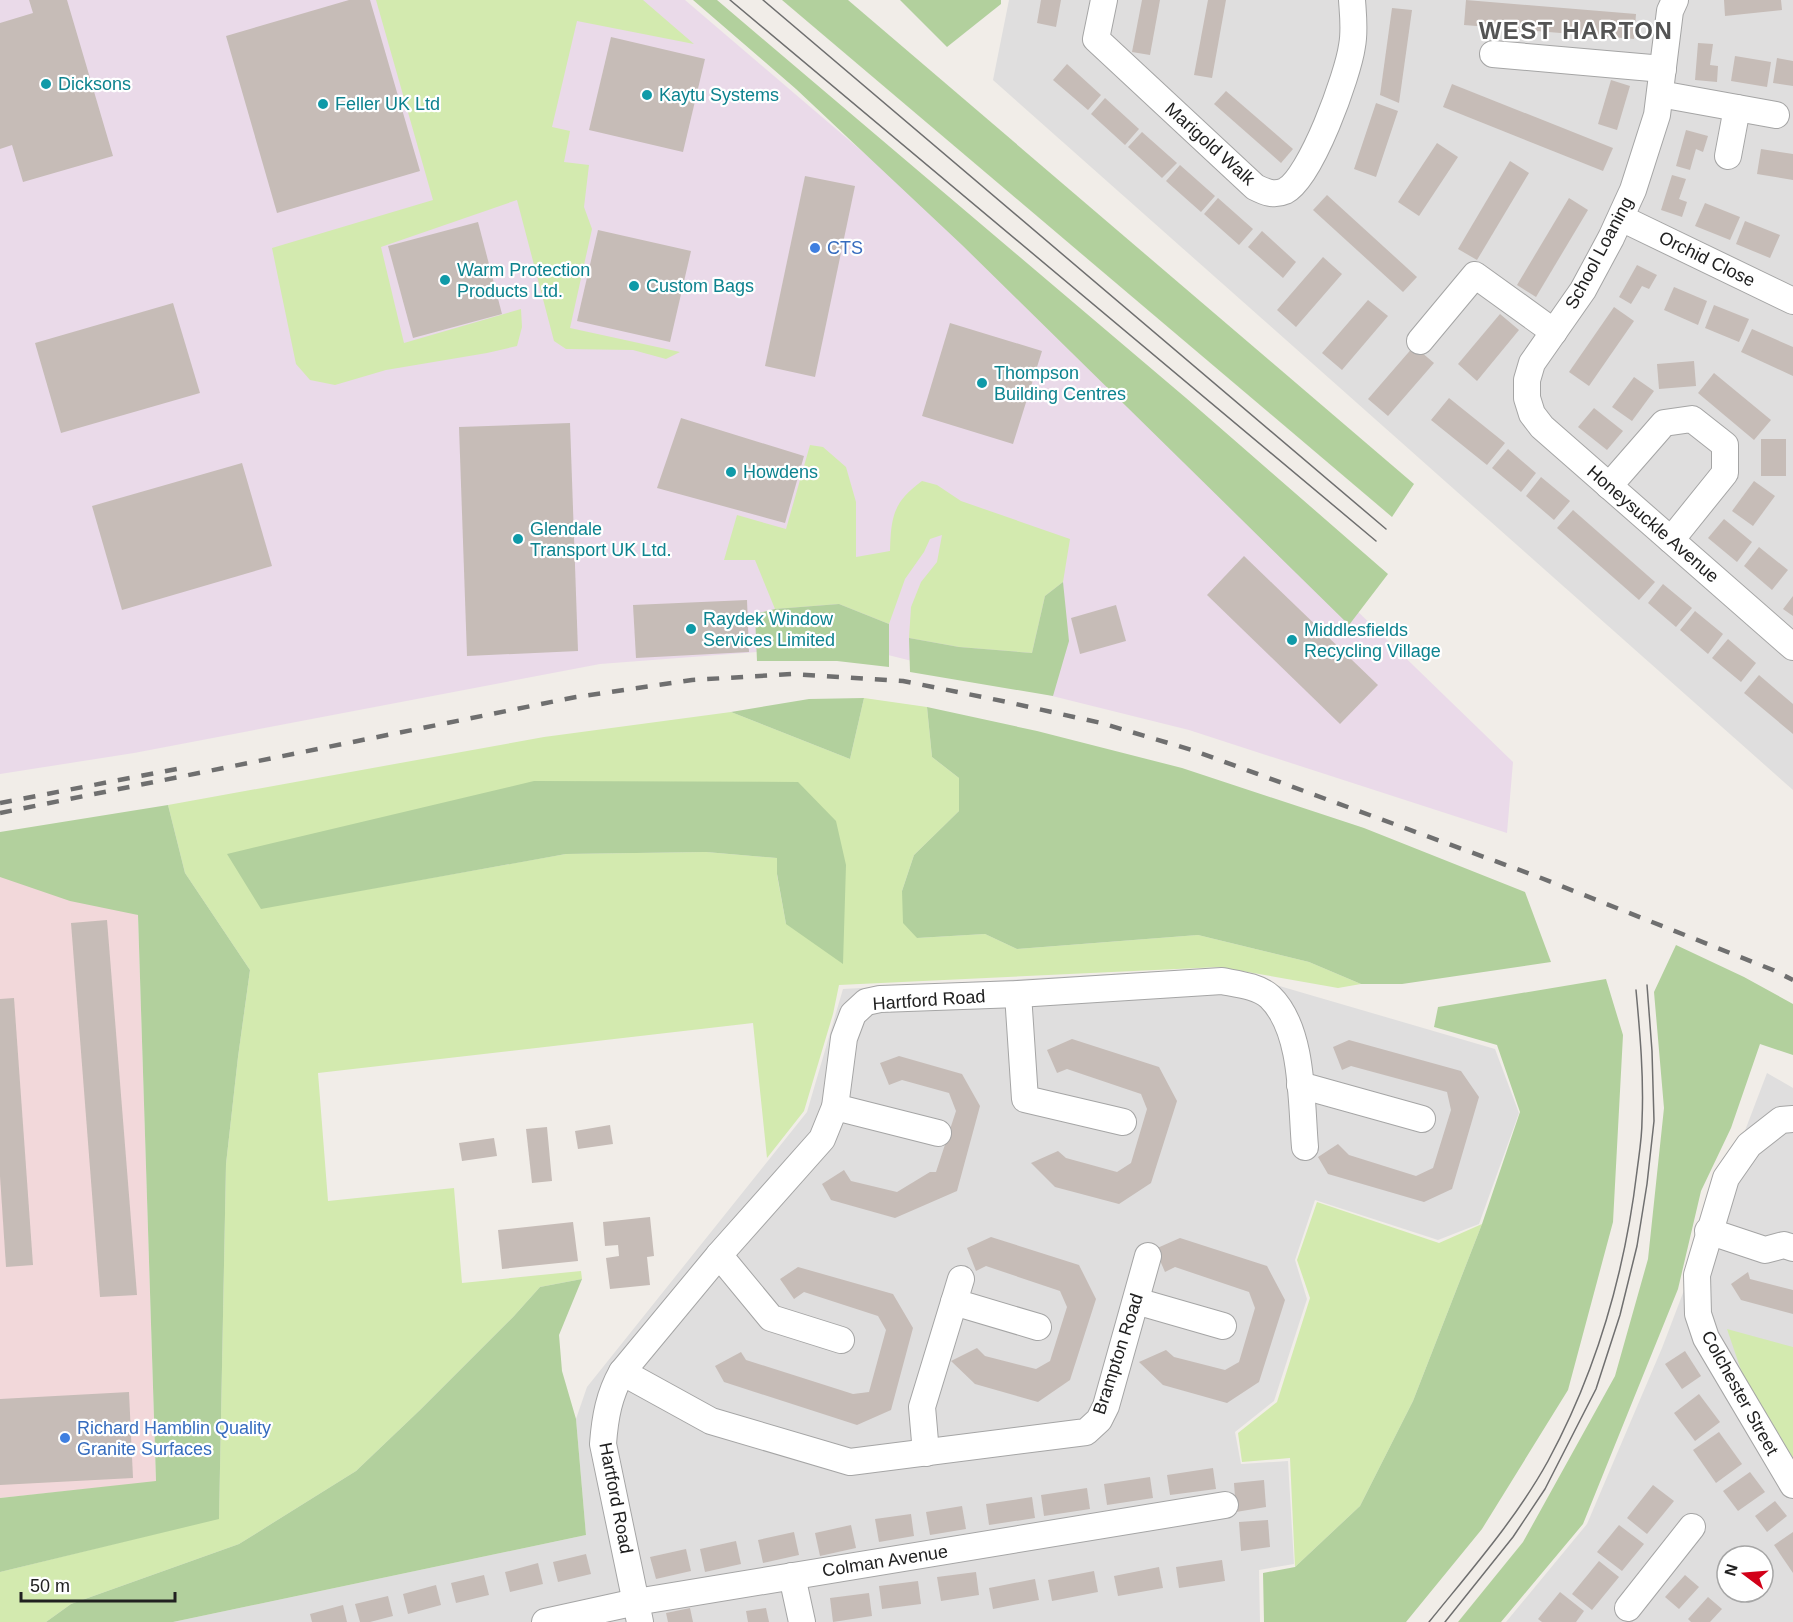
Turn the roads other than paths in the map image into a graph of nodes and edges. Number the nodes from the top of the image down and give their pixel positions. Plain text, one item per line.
1 (1104, 0) edge
2 (1352, 0) edge
3 (1675, 0) edge
4 (1493, 54) dead end
5 (1661, 81) junction
6 (1737, 108) junction
7 (1776, 116) dead end
8 (1728, 156) dead end
9 (1621, 218) junction
10 (1793, 301) edge
11 (1554, 332) junction
12 (1420, 341) dead end
13 (1527, 392) joint
14 (1609, 486) junction
15 (1671, 540) junction
16 (1793, 647) edge
17 (1018, 994) junction
18 (1300, 1085) junction
19 (835, 1107) junction
20 (1422, 1119) dead end
21 (1793, 1119) edge
22 (1123, 1122) dead end
23 (938, 1133) dead end
24 (1305, 1147) dead end
25 (1708, 1232) junction
26 (1793, 1248) edge
27 (719, 1255) junction
28 (1148, 1256) dead end
29 (1136, 1301) junction
30 (1223, 1326) dead end
31 (1038, 1327) dead end
32 (841, 1340) dead end
33 (622, 1372) junction
34 (926, 1453) junction
35 (1793, 1485) edge
36 (1225, 1505) dead end
37 (1692, 1527) dead end
38 (792, 1576) junction
39 (638, 1612) edge
40 (1631, 1617) edge
41 (545, 1622) edge
42 (802, 1622) edge

1 - 2 street, Marigold Walk
3 - 5 street, School Loaning
4 - 5 street
5 - 6 street
5 - 9 street, School Loaning
6 - 7 street
6 - 8 street
9 - 10 street, Orchid Close
9 - 11 street, School Loaning
11 - 12 street
11 - 13 street, School Loaning
13 - 14 street, Honeysuckle Avenue
14 - 15 street, Honeysuckle Avenue
14 - 15 street
15 - 16 street, Honeysuckle Avenue
17 - 18 street, Hartford Road
17 - 19 street, Hartford Road
17 - 22 street
18 - 20 street
18 - 24 street, Hartford Road
19 - 23 street
19 - 27 street, Hartford Road
21 - 25 street, Colchester Street
25 - 26 street
25 - 35 street, Colchester Street
27 - 32 street
27 - 33 street, Hartford Road
28 - 29 street, Brampton Road
29 - 30 street
29 - 34 street, Brampton Road
31 - 34 street
33 - 34 street, Brampton Road
33 - 39 street, Hartford Road
36 - 38 street, Colman Avenue
37 - 40 street
38 - 39 street, Colman Avenue
38 - 42 street
39 - 41 street, Colman Avenue

